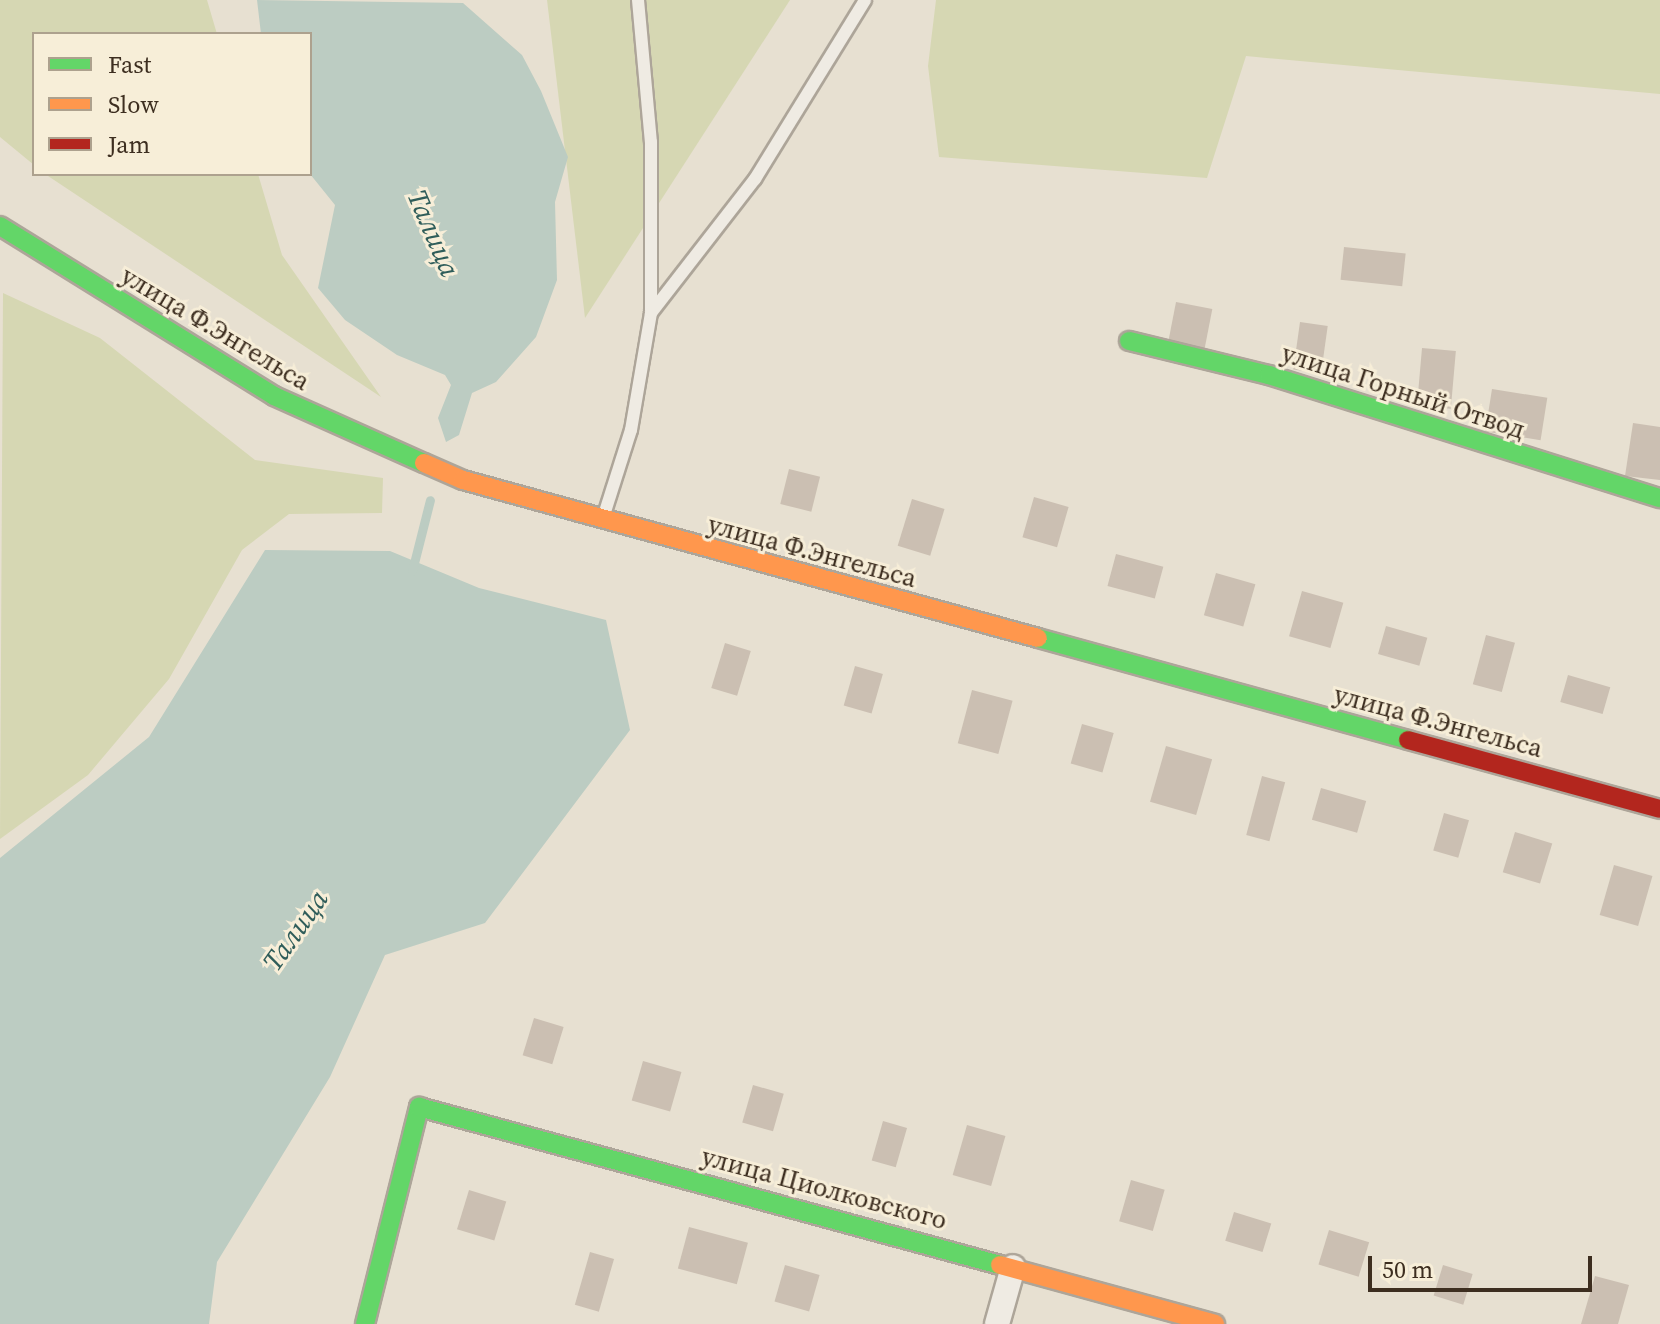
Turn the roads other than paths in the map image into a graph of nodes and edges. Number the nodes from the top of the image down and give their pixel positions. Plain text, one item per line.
1 (638, 0) edge
2 (865, 0) edge
3 (0, 226) edge
4 (651, 313) junction
5 (1129, 341) dead end
6 (1660, 498) edge
7 (601, 522) junction
8 (1660, 809) edge
9 (1013, 1267) junction
10 (365, 1324) edge
11 (997, 1324) edge
12 (1215, 1324) edge

1 - 4 lane
2 - 4 lane
3 - 7 street, улица Ф.Энгельса
4 - 7 lane
5 - 6 street, улица Горный Отвод
7 - 8 street, улица Ф.Энгельса
9 - 10 street, улица Циолковского
9 - 11 street
9 - 12 street, улица Циолковского

